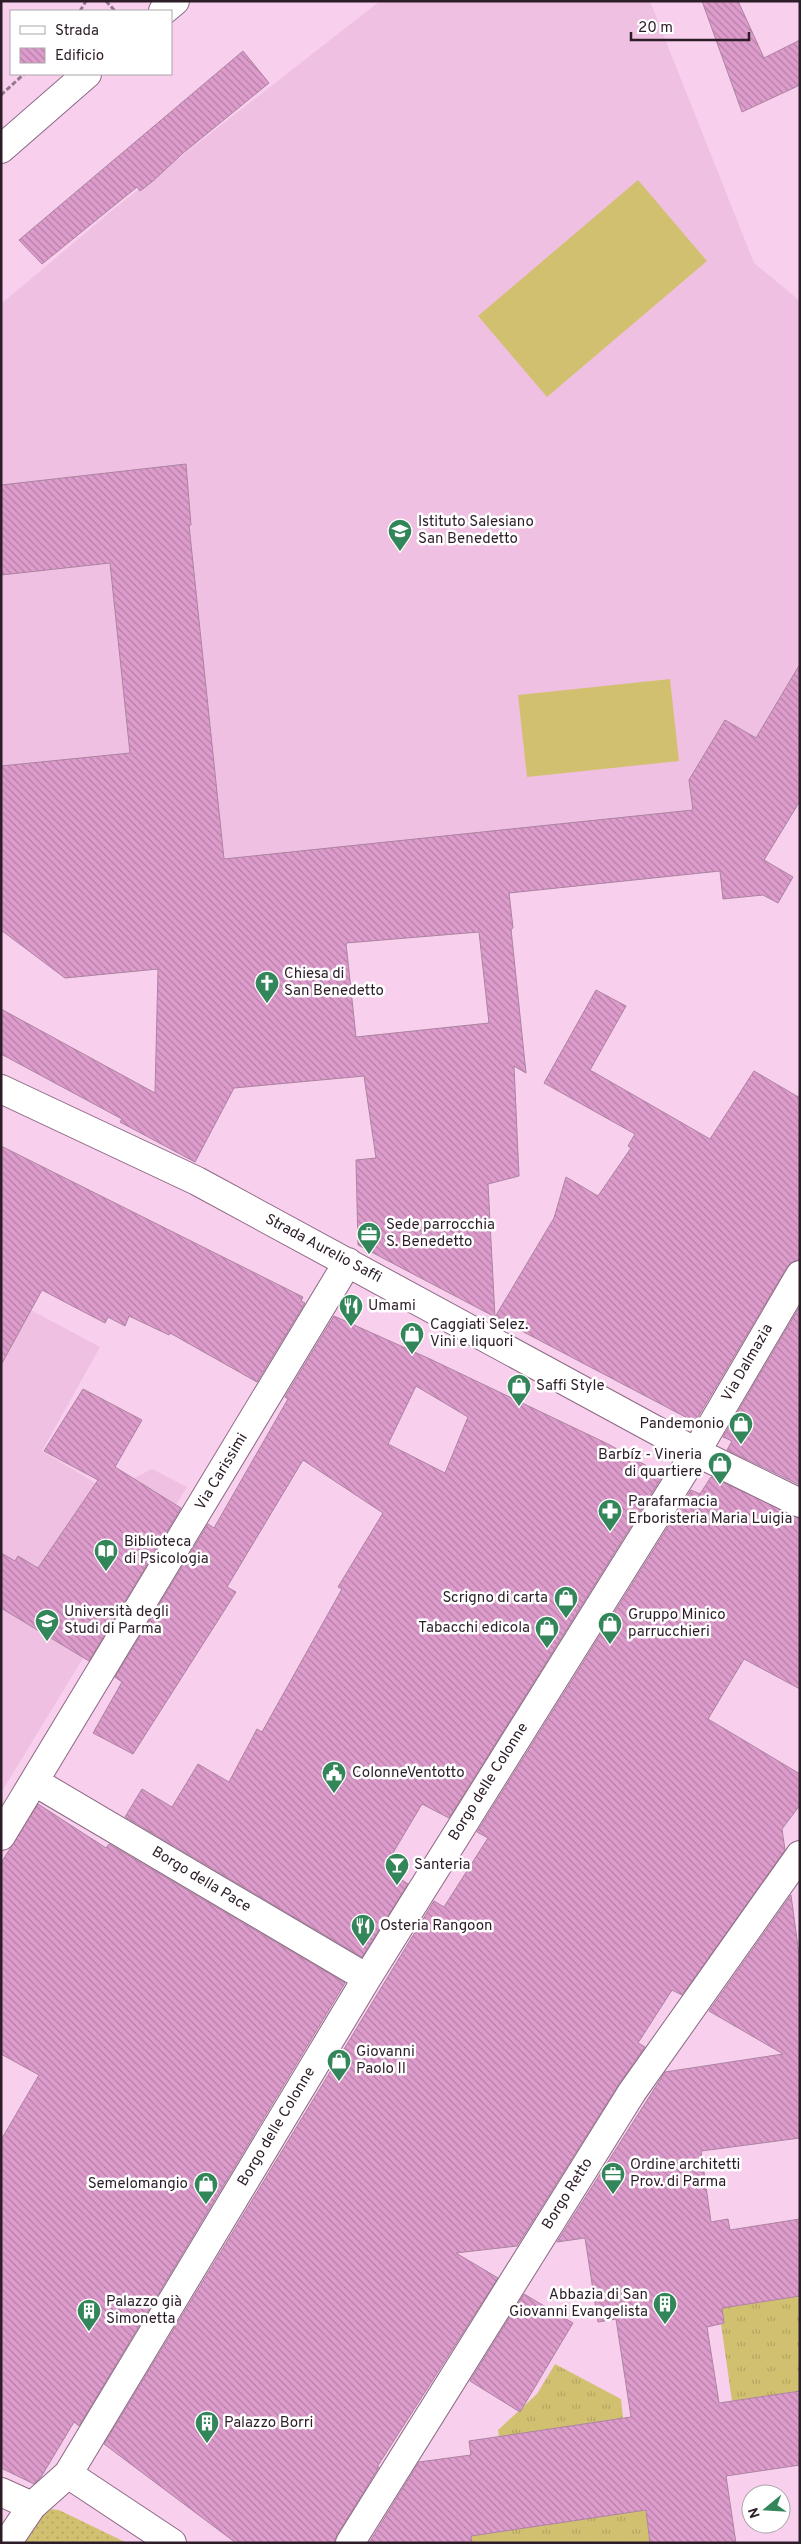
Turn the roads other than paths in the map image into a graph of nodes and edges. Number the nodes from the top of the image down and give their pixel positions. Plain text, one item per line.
1 (176, 1) edge
2 (164, 10) edge
3 (87, 75) edge
4 (1, 150) edge
5 (1, 1089) edge
6 (348, 1262) junction
7 (800, 1275) edge
8 (696, 1452) junction
9 (800, 1503) edge
10 (35, 1782) junction
11 (1, 1836) edge
12 (800, 1855) edge
13 (367, 1978) junction
14 (68, 2474) junction
15 (1, 2492) edge
16 (32, 2506) junction
17 (8, 2543) edge
18 (172, 2543) edge
19 (350, 2543) edge

1 - 2 street
3 - 4 street
5 - 6 street, Strada Aurelio Saffi
6 - 8 street, Strada Aurelio Saffi
6 - 10 street, Via Carissimi
7 - 8 street, Via Dalmazia
8 - 9 street, Strada Aurelio Saffi
8 - 13 street, Borgo delle Colonne
10 - 11 street, Via Carissimi
10 - 13 street, Borgo della Pace
12 - 19 street, Borgo Retto
13 - 14 street, Borgo delle Colonne
14 - 16 street, Borgo delle Colonne
14 - 18 street
15 - 16 street
16 - 17 street, Borgo delle Colonne

